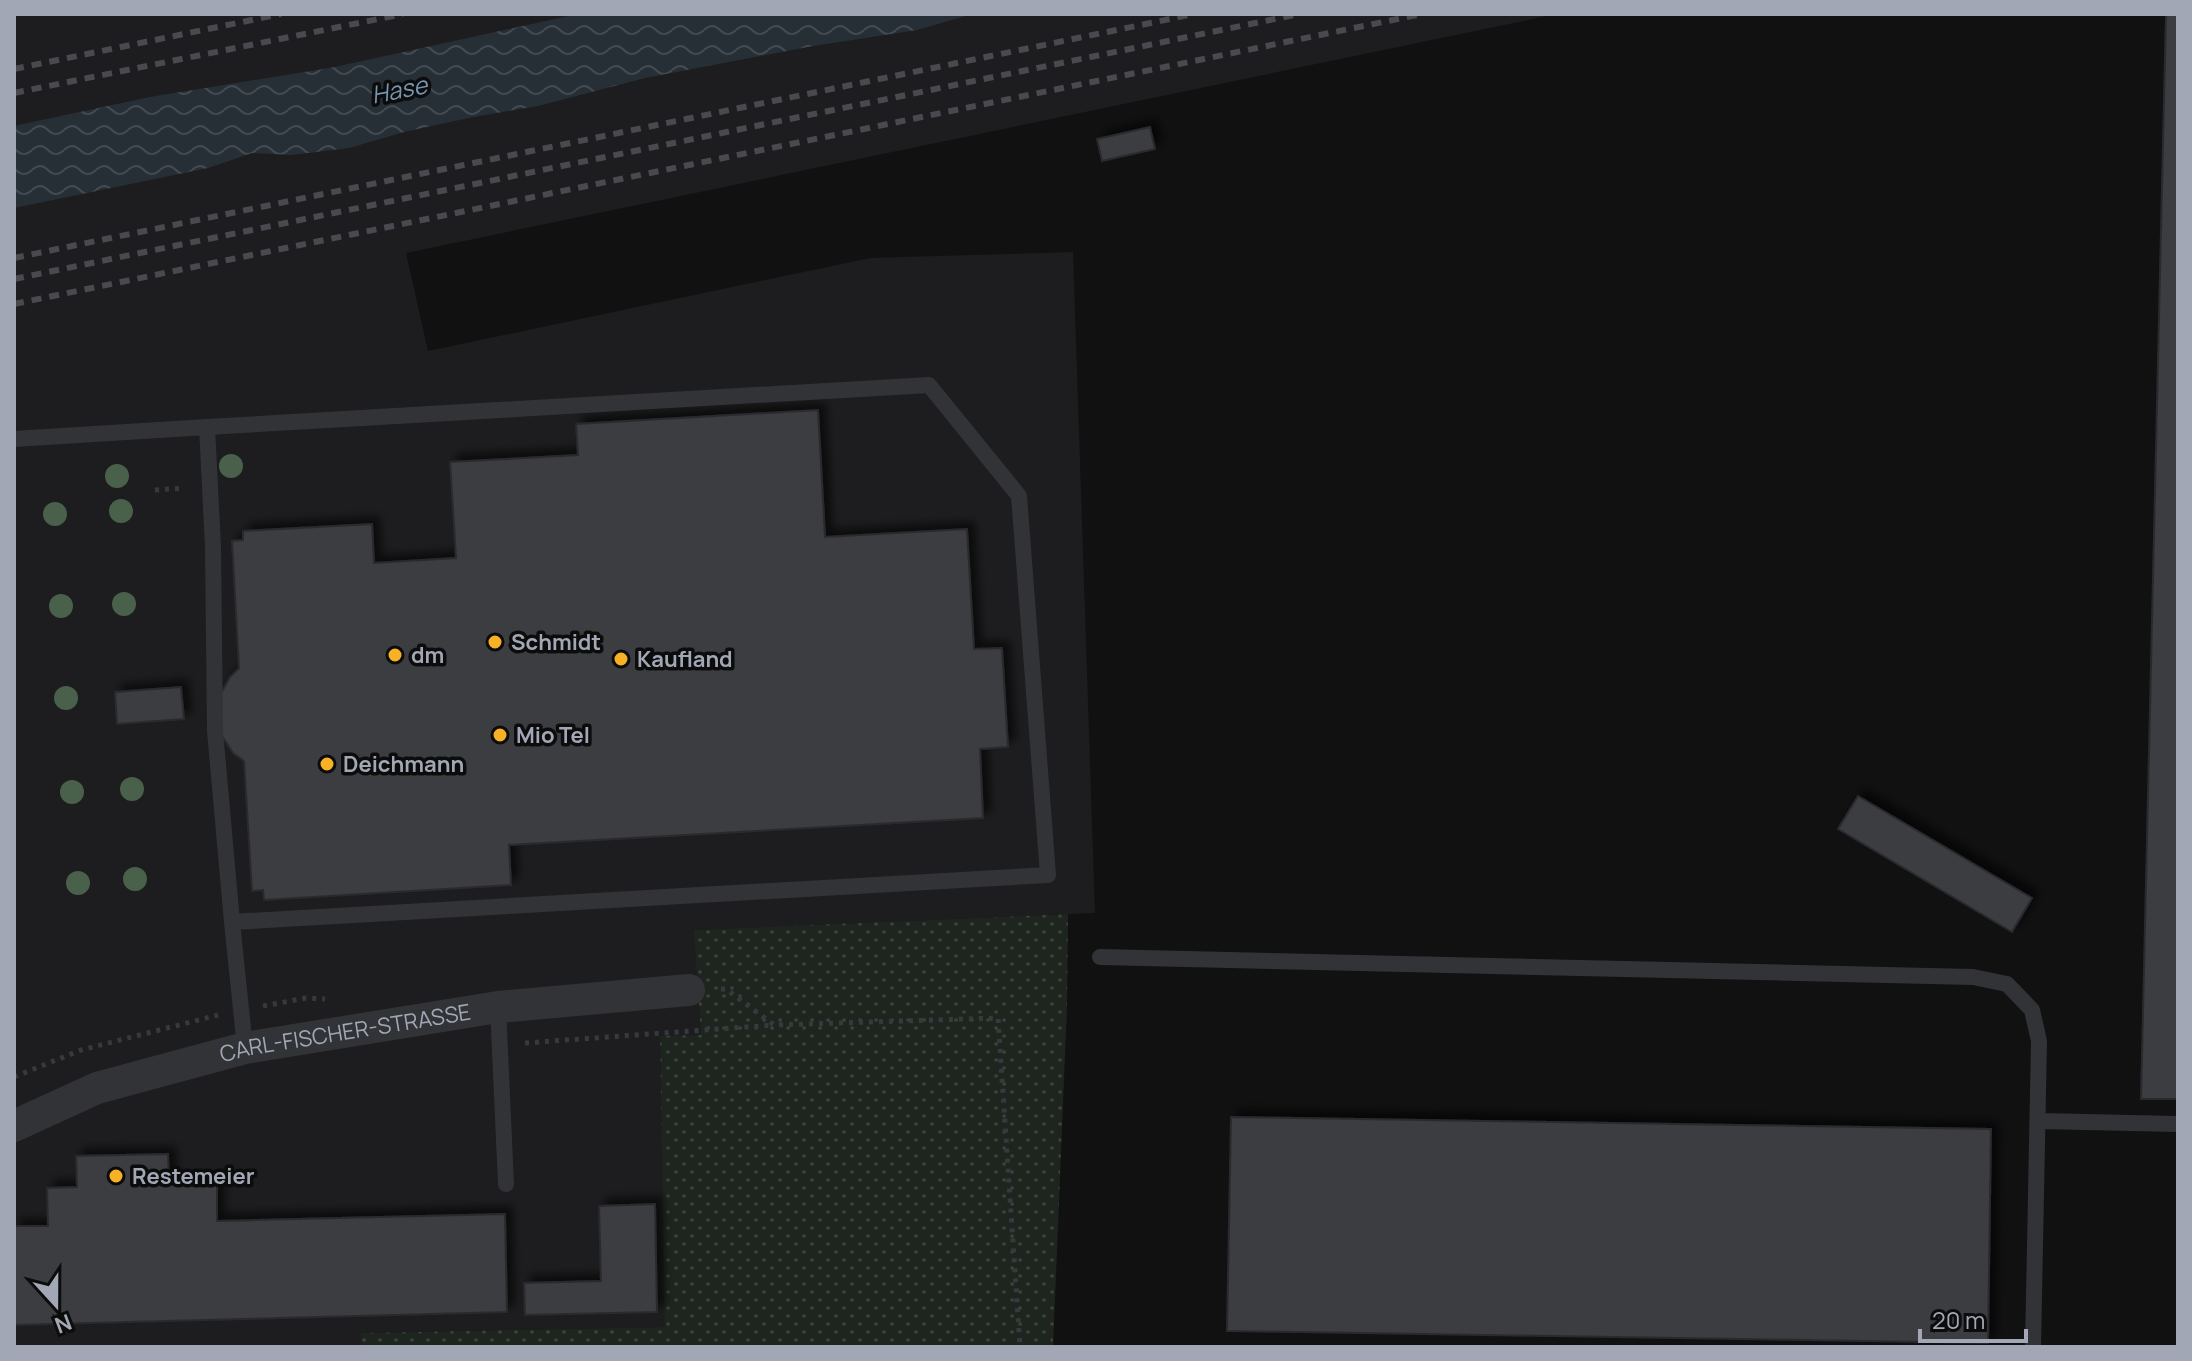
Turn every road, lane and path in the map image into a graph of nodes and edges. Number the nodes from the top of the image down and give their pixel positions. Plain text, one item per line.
1 (207, 427) junction
2 (14, 439) edge
3 (232, 922) junction
4 (1100, 957) dead end
5 (689, 990) joint
6 (306, 998) dead end
7 (498, 1007) junction
8 (241, 1010) junction
9 (774, 1025) junction
10 (499, 1045) junction
11 (245, 1048) junction
12 (14, 1077) edge
13 (2039, 1121) junction
14 (2178, 1124) edge
15 (14, 1126) edge
16 (506, 1184) dead end
17 (1020, 1347) edge
18 (2033, 1347) edge

1 - 2 lane
1 - 3 lane
1 - 3 lane
3 - 8 lane
4 - 13 lane
5 - 7 street, CARL-FISCHER-STRASSE
5 - 9 path
6 - 8 path
7 - 10 lane
7 - 11 street, CARL-FISCHER-STRASSE
8 - 11 lane
8 - 12 path
9 - 10 path
9 - 17 path
10 - 16 lane
11 - 15 street, CARL-FISCHER-STRASSE
13 - 14 lane
13 - 18 lane

